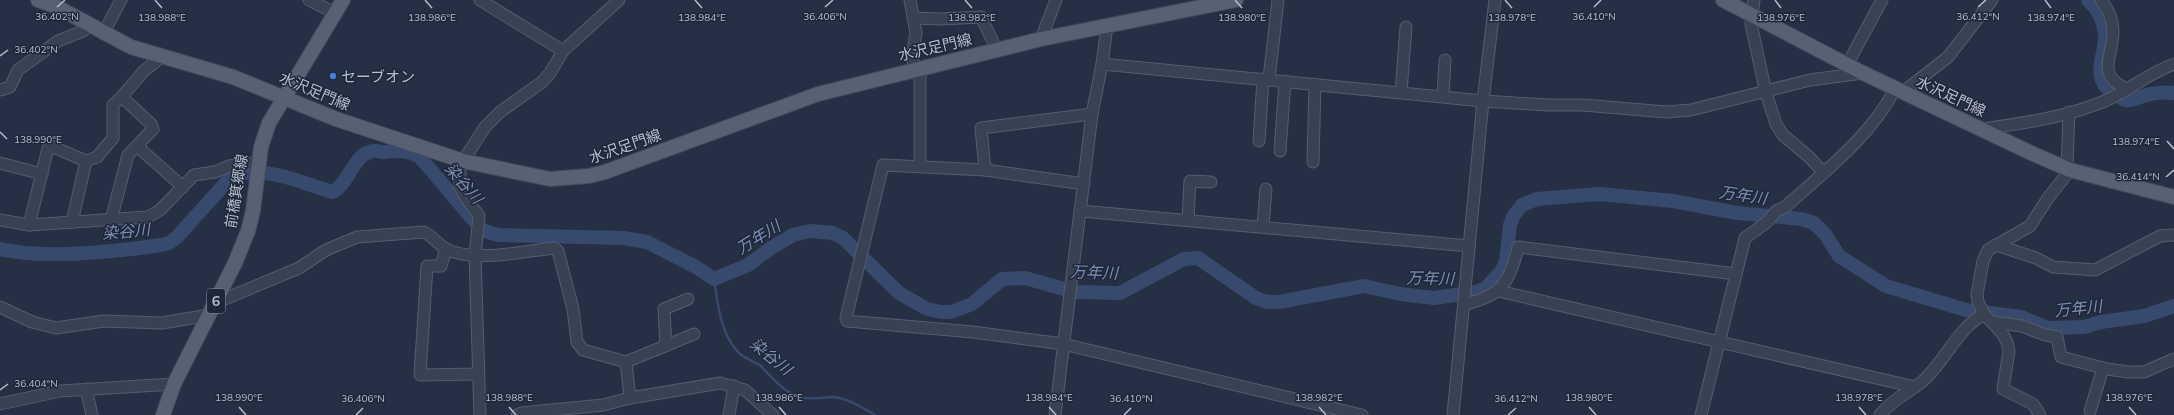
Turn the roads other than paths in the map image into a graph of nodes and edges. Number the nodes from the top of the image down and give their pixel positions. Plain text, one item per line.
1 (38, 0) edge
2 (121, 0) edge
3 (309, 0) edge
4 (343, 0) edge
5 (480, 0) edge
6 (619, 0) edge
7 (910, 0) edge
8 (1056, 0) edge
9 (1236, 0) edge
10 (1278, 0) edge
11 (1495, 0) edge
12 (1724, 0) edge
13 (1882, 0) edge
14 (1992, 0) edge
15 (2101, 0) edge
16 (1752, 7) edge
17 (335, 13) junction
18 (914, 18) junction
19 (88, 25) junction
20 (1107, 26) junction
21 (1406, 28) dead end
22 (103, 34) junction
23 (1042, 39) junction
24 (997, 50) junction
25 (563, 51) junction
26 (160, 56) junction
27 (1445, 60) dead end
28 (1102, 64) junction
29 (2174, 64) edge
30 (1847, 65) junction
31 (917, 68) junction
32 (1863, 73) junction
33 (1266, 79) junction
34 (1285, 81) junction
35 (1315, 84) junction
36 (0, 90) edge
37 (1899, 90) junction
38 (1400, 92) junction
39 (2123, 92) junction
40 (1766, 93) junction
41 (1443, 96) junction
42 (122, 97) junction
43 (284, 97) junction
44 (1483, 100) junction
45 (2070, 112) junction
46 (1092, 114) junction
47 (1983, 129) junction
48 (1259, 141) dead end
49 (137, 146) junction
50 (1280, 151) dead end
51 (463, 160) junction
52 (86, 161) junction
53 (0, 162) edge
54 (1313, 162) dead end
55 (258, 164) junction
56 (920, 166) junction
57 (2068, 169) junction
58 (985, 170) junction
59 (1823, 172) junction
60 (42, 174) junction
61 (1211, 182) dead end
62 (1084, 184) junction
63 (183, 187) junction
64 (1266, 189) dead end
65 (2174, 197) edge
66 (1081, 211) junction
67 (0, 220) edge
68 (111, 220) junction
69 (1188, 220) junction
70 (72, 222) junction
71 (29, 225) junction
72 (1263, 226) junction
73 (2174, 235) edge
74 (1996, 245) junction
75 (1469, 246) junction
76 (446, 249) junction
77 (475, 255) junction
78 (1736, 274) junction
79 (1498, 291) junction
80 (688, 299) dead end
81 (1464, 304) junction
82 (0, 306) edge
83 (212, 309) junction
84 (1988, 318) junction
85 (694, 334) dead end
86 (1720, 342) junction
87 (1063, 344) junction
88 (666, 346) junction
89 (2174, 359) edge
90 (626, 362) junction
91 (2103, 368) junction
92 (478, 374) junction
93 (174, 384) junction
94 (734, 386) junction
95 (1915, 387) junction
96 (86, 389) junction
97 (630, 398) junction
98 (0, 404) edge
99 (1313, 410) edge
100 (2090, 411) dead end
101 (92, 415) edge
102 (163, 415) edge
103 (480, 415) edge
104 (517, 415) edge
105 (729, 415) edge
106 (773, 415) edge
107 (1055, 415) edge
108 (1362, 415) edge
109 (1453, 415) edge
110 (1702, 415) edge
111 (1880, 415) edge
112 (2040, 415) edge

1 - 19 main road, 水沢足門線
2 - 22 street
3 - 17 street
4 - 17 main road, 前橋箕郷線 / 6
5 - 25 street
6 - 25 street
7 - 18 street
8 - 23 street
9 - 20 main road, 水沢足門線
10 - 33 street
11 - 44 street
12 - 16 main road, 水沢足門線
13 - 30 street
14 - 37 street
15 - 39 street
16 - 30 main road, 水沢足門線
16 - 40 street
17 - 43 main road, 前橋箕郷線 / 6
18 - 24 street
18 - 31 street
19 - 22 main road, 水沢足門線
19 - 36 street
20 - 23 main road, 水沢足門線
20 - 28 street
21 - 38 street
22 - 26 main road, 水沢足門線
23 - 24 main road, 水沢足門線
24 - 31 main road, 水沢足門線
25 - 51 street
26 - 42 street
26 - 43 main road, 水沢足門線
27 - 41 street
28 - 33 street
28 - 46 street
29 - 39 street
30 - 32 main road, 水沢足門線
31 - 51 main road, 水沢足門線
31 - 56 street
32 - 37 main road, 水沢足門線
32 - 40 street
33 - 34 street
33 - 48 street
34 - 35 street
34 - 50 street
35 - 38 street
35 - 54 street
37 - 47 main road, 水沢足門線
37 - 59 street
38 - 41 street
39 - 45 street
40 - 44 street
40 - 59 street
41 - 44 street
42 - 49 street
42 - 52 street
43 - 51 main road, 水沢足門線
43 - 55 main road, 前橋箕郷線 / 6
44 - 75 street
45 - 47 street
45 - 57 street
46 - 58 street
46 - 62 street
47 - 57 main road, 水沢足門線
49 - 63 street
49 - 68 street
51 - 77 street
52 - 60 street
52 - 70 street
53 - 60 street
55 - 63 street
55 - 83 main road, 前橋箕郷線 / 6
56 - 58 street
56 - 87 street
57 - 65 main road, 水沢足門線
57 - 74 street
58 - 62 street
59 - 78 street
60 - 71 street
61 - 69 street
62 - 66 street
63 - 68 street
64 - 72 street
66 - 69 street
66 - 87 street
67 - 71 street
68 - 70 street
69 - 72 street
70 - 71 street
72 - 75 street
73 - 74 street
74 - 84 street
75 - 81 street
76 - 77 street
76 - 83 street
76 - 92 street
77 - 90 street
77 - 92 street
78 - 79 street
78 - 86 street
79 - 81 street
79 - 86 street
80 - 88 street
81 - 109 street
82 - 83 street
83 - 93 main road, 前橋箕郷線 / 6
84 - 91 street
84 - 95 street
84 - 112 street
85 - 88 street
86 - 95 street
86 - 110 street
87 - 99 street
87 - 107 street
88 - 90 street
89 - 91 street
90 - 97 street
91 - 100 street
92 - 103 street
93 - 96 street
93 - 102 main road, 前橋箕郷線 / 6
94 - 97 street
94 - 105 street
94 - 106 street
95 - 111 street
96 - 98 street
96 - 101 street
97 - 104 street
99 - 108 street

